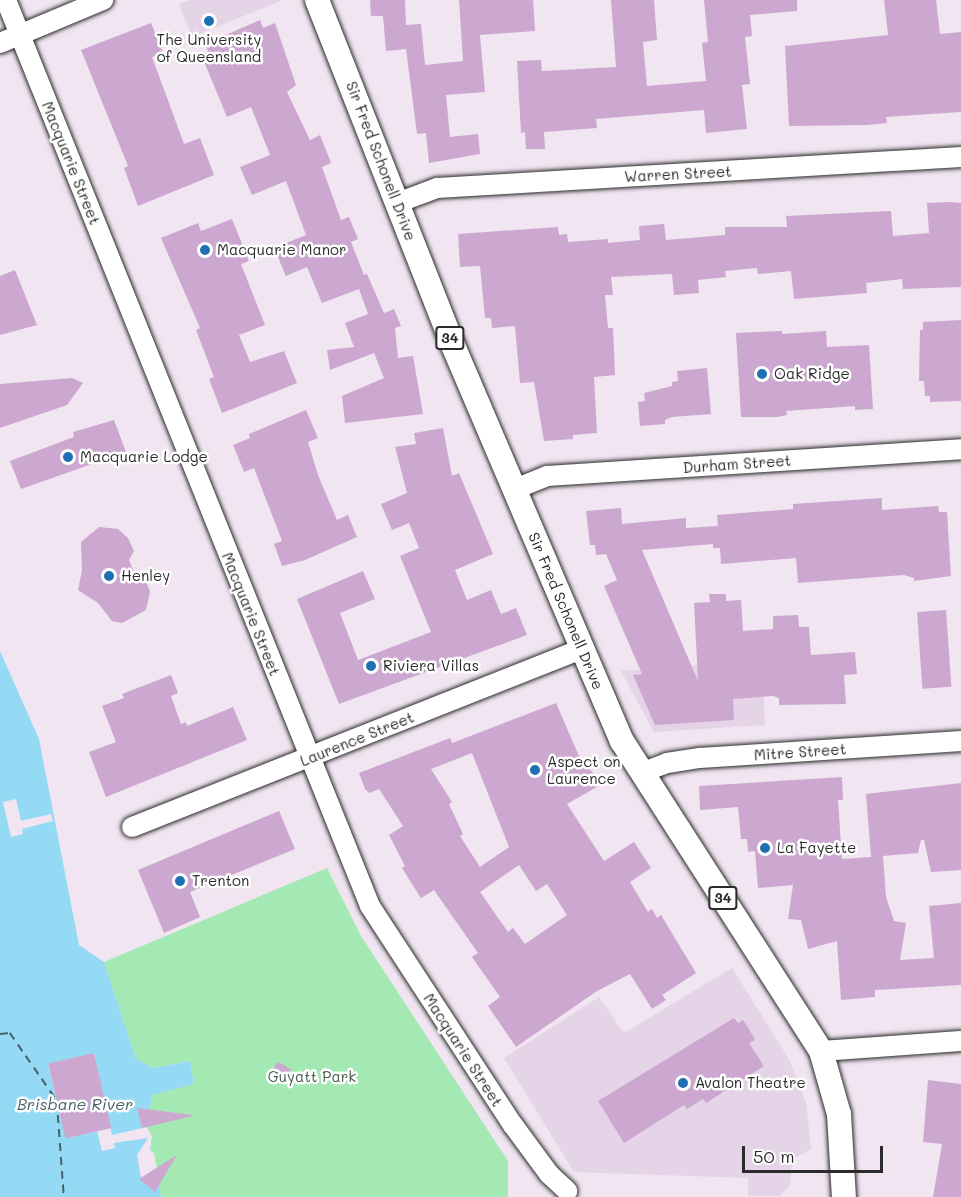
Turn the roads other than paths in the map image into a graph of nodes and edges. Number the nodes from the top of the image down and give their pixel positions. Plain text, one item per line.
1 (6, 0) edge
2 (104, 0) edge
3 (317, 0) edge
4 (20, 35) junction
5 (0, 43) edge
6 (961, 157) edge
7 (397, 203) junction
8 (961, 449) edge
9 (515, 489) junction
10 (581, 649) junction
11 (961, 741) edge
12 (309, 759) junction
13 (641, 773) junction
14 (132, 826) dead end
15 (961, 1041) edge
16 (821, 1051) junction
17 (567, 1191) dead end
18 (844, 1197) edge

1 - 4 street, Macquarie Street
2 - 4 street
3 - 7 main road, Sir Fred Schonell Drive / 34
4 - 5 street
4 - 12 street, Macquarie Street
6 - 7 street, Warren Street
7 - 9 main road, Sir Fred Schonell Drive / 34
8 - 9 street, Durham Street
9 - 10 main road, Sir Fred Schonell Drive / 34
10 - 12 street, Laurence Street
10 - 13 main road, Sir Fred Schonell Drive / 34
11 - 13 street, Mitre Street
12 - 14 street, Laurence Street
12 - 17 street, Macquarie Street
13 - 16 main road, Sir Fred Schonell Drive / 34
15 - 16 street
16 - 18 main road, Sir Fred Schonell Drive / 34

